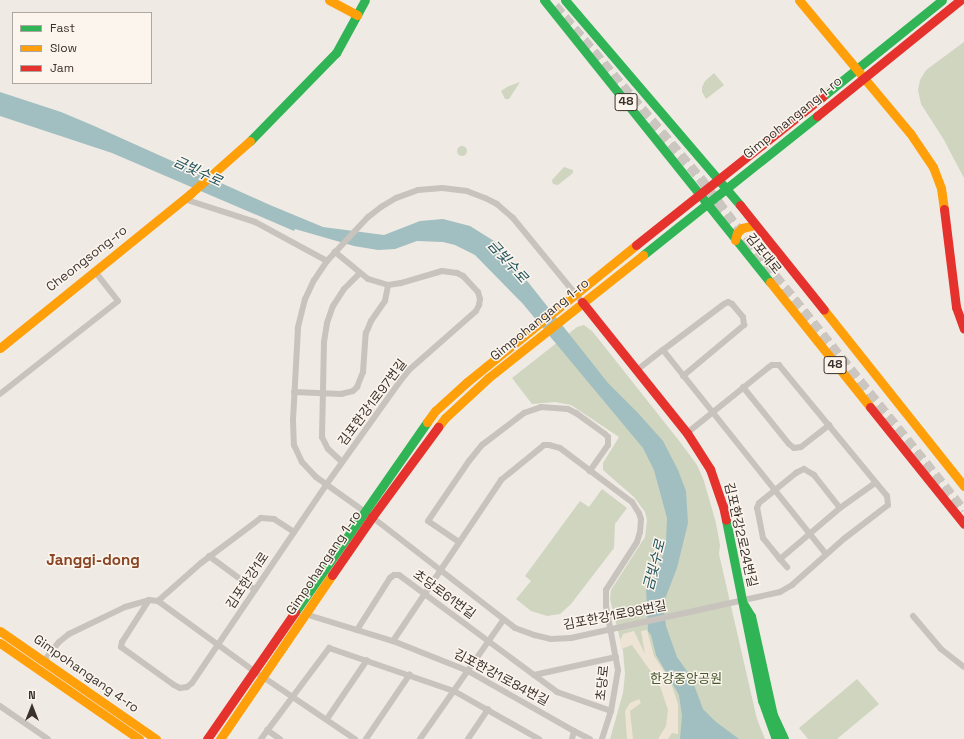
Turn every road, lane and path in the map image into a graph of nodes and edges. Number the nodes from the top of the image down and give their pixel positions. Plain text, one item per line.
1 (329, 0) edge
2 (365, 0) edge
3 (544, 0) edge
4 (565, 0) edge
5 (800, 0) edge
6 (804, 0) edge
7 (942, 0) edge
8 (960, 0) edge
9 (357, 15) junction
10 (857, 68) junction
11 (864, 77) junction
12 (719, 180) junction
13 (727, 190) junction
14 (700, 195) junction
15 (187, 196) junction
16 (707, 205) junction
17 (755, 225) junction
18 (735, 240) junction
19 (336, 251) junction
20 (327, 261) junction
21 (95, 272) junction
22 (359, 274) junction
23 (388, 284) junction
24 (575, 293) junction
25 (582, 302) junction
26 (964, 329) edge
27 (0, 345) edge
28 (0, 348) edge
29 (663, 350) junction
30 (637, 370) junction
31 (683, 376) junction
32 (744, 388) junction
33 (294, 392) junction
34 (323, 393) junction
35 (0, 394) edge
36 (713, 412) junction
37 (829, 425) junction
38 (687, 433) junction
39 (342, 462) junction
40 (590, 471) junction
41 (875, 483) junction
42 (326, 485) junction
43 (964, 486) edge
44 (776, 490) junction
45 (840, 508) junction
46 (368, 514) junction
47 (964, 524) edge
48 (294, 532) junction
49 (810, 533) junction
50 (459, 542) junction
51 (826, 554) junction
52 (209, 556) junction
53 (780, 559) junction
54 (787, 567) dead end
55 (440, 570) junction
56 (255, 590) junction
57 (424, 594) junction
58 (149, 600) junction
59 (158, 601) junction
60 (742, 602) junction
61 (305, 614) junction
62 (913, 616) dead end
63 (504, 620) junction
64 (610, 628) junction
65 (356, 630) junction
66 (0, 631) edge
67 (393, 641) junction
68 (489, 641) junction
69 (0, 643) edge
70 (218, 645) junction
71 (616, 657) junction
72 (367, 660) junction
73 (44, 661) junction
74 (964, 667) edge
75 (254, 671) junction
76 (468, 671) junction
77 (410, 674) junction
78 (534, 675) junction
79 (263, 676) junction
80 (454, 691) junction
81 (292, 695) junction
82 (0, 706) edge
83 (488, 709) junction
84 (611, 711) junction
85 (327, 719) junction
86 (267, 730) junction
87 (574, 731) junction
88 (48, 739) edge
89 (139, 739) edge
90 (156, 739) edge
91 (207, 739) edge
92 (220, 739) edge
93 (261, 739) edge
94 (280, 739) edge
95 (355, 739) edge
96 (366, 739) edge
97 (420, 739) edge
98 (468, 739) edge
99 (539, 739) edge
100 (572, 739) edge
101 (590, 739) edge
102 (602, 739) edge
103 (776, 739) edge
104 (784, 739) edge

1 - 9 street
2 - 9 street
3 - 14 street, 김포대로 / 48
4 - 12 street, 김포대로 / 48
5 - 10 street
6 - 10 street
7 - 10 street, Gimpohangang 1-ro
8 - 11 street, Gimpohangang 1-ro
9 - 15 street, Cheongsong-ro
10 - 11 street
10 - 12 street, Gimpohangang 1-ro
11 - 13 street, Gimpohangang 1-ro
11 - 26 street
12 - 13 street, 김포대로 / 48
12 - 14 street, Gimpohangang 1-ro
13 - 16 street, Gimpohangang 1-ro
13 - 17 street, 김포대로 / 48
14 - 16 street, 김포대로 / 48
14 - 24 street, Gimpohangang 1-ro
15 - 20 street
15 - 21 street, Cheongsong-ro
16 - 18 street, 김포대로 / 48
16 - 25 street, Gimpohangang 1-ro
17 - 18 street
17 - 43 street, 김포대로 / 48
18 - 47 street, 김포대로 / 48
19 - 20 street
19 - 22 street, 김포한강1로97번길
19 - 24 street
20 - 33 street
21 - 27 street, Cheongsong-ro
21 - 28 street
21 - 35 street
22 - 23 street, 김포한강1로97번길
22 - 34 street, 김포한강1로97번길
23 - 34 street, 김포한강1로97번길
23 - 39 street, 김포한강1로97번길
24 - 25 street
24 - 46 street, Gimpohangang 1-ro
25 - 30 street, 김포한강2로24번길
25 - 46 street, Gimpohangang 1-ro
29 - 30 street
29 - 31 street
29 - 31 street
30 - 38 street, 김포한강2로24번길
31 - 36 street
32 - 36 street, 김포한강2로24번길
32 - 37 street
32 - 37 street, 김포한강2로24번길
33 - 34 street, 김포한강1로97번길
33 - 42 street
34 - 39 street, 김포한강1로97번길
36 - 38 street, 김포한강2로24번길
36 - 44 street
37 - 41 street, 김포한강2로24번길
38 - 60 street, 김포한강2로24번길
39 - 42 street, 김포한강1로97번길
40 - 50 street
40 - 50 street
40 - 64 street, 초당로
41 - 45 street
41 - 51 street, 김포한강2로24번길
42 - 46 street
42 - 48 street, 김포한강1로
44 - 45 street, 김포한강2로24번길
44 - 49 street
44 - 53 street, 김포한강2로24번길
45 - 49 street
46 - 55 street, 김포한강1로98번길
46 - 61 street, Gimpohangang 1-ro
46 - 75 street, Gimpohangang 1-ro
48 - 52 street
48 - 56 street, 김포한강1로
49 - 51 street
49 - 53 street
50 - 55 street
51 - 60 street, 김포한강2로24번길
52 - 56 street
52 - 59 street
53 - 54 street, 김포한강2로24번길
55 - 57 street
55 - 63 street, 김포한강1로98번길
56 - 70 street, 김포한강1로
57 - 65 street, 초당로61번길
57 - 67 street
57 - 68 street, 초당로61번길
58 - 59 street
58 - 70 street, 김포한강1로
58 - 73 street
59 - 70 street
60 - 64 street, 김포한강1로98번길
60 - 103 street, 김포한강2로24번길
60 - 104 street, 김포한강2로24번길
61 - 65 street, 김포한강1로84번길
61 - 79 street, Gimpohangang 1-ro
62 - 74 street
63 - 64 street, 김포한강1로98번길
63 - 68 street
64 - 71 street, 초당로
65 - 67 street, 김포한강1로84번길
66 - 73 street, Gimpohangang 4-ro
67 - 76 street, 김포한강1로84번길
68 - 76 street
68 - 78 street, 초당로61번길
69 - 89 street, Gimpohangang 4-ro
70 - 75 street
71 - 78 street
71 - 84 street, 초당로
72 - 77 street
72 - 81 street
72 - 85 street
73 - 90 street, Gimpohangang 4-ro
75 - 79 street
75 - 91 street, Gimpohangang 1-ro
76 - 80 street
76 - 87 street, 김포한강1로84번길
77 - 80 street
77 - 96 street
78 - 84 street, 초당로61번길
79 - 81 street
79 - 92 street, Gimpohangang 1-ro
80 - 83 street
80 - 97 street
81 - 85 street
81 - 86 street
82 - 88 street
83 - 98 street
83 - 99 street
84 - 102 street, 초당로
85 - 95 street
86 - 93 street
86 - 94 street
87 - 100 street
87 - 101 street, 김포한강1로84번길

